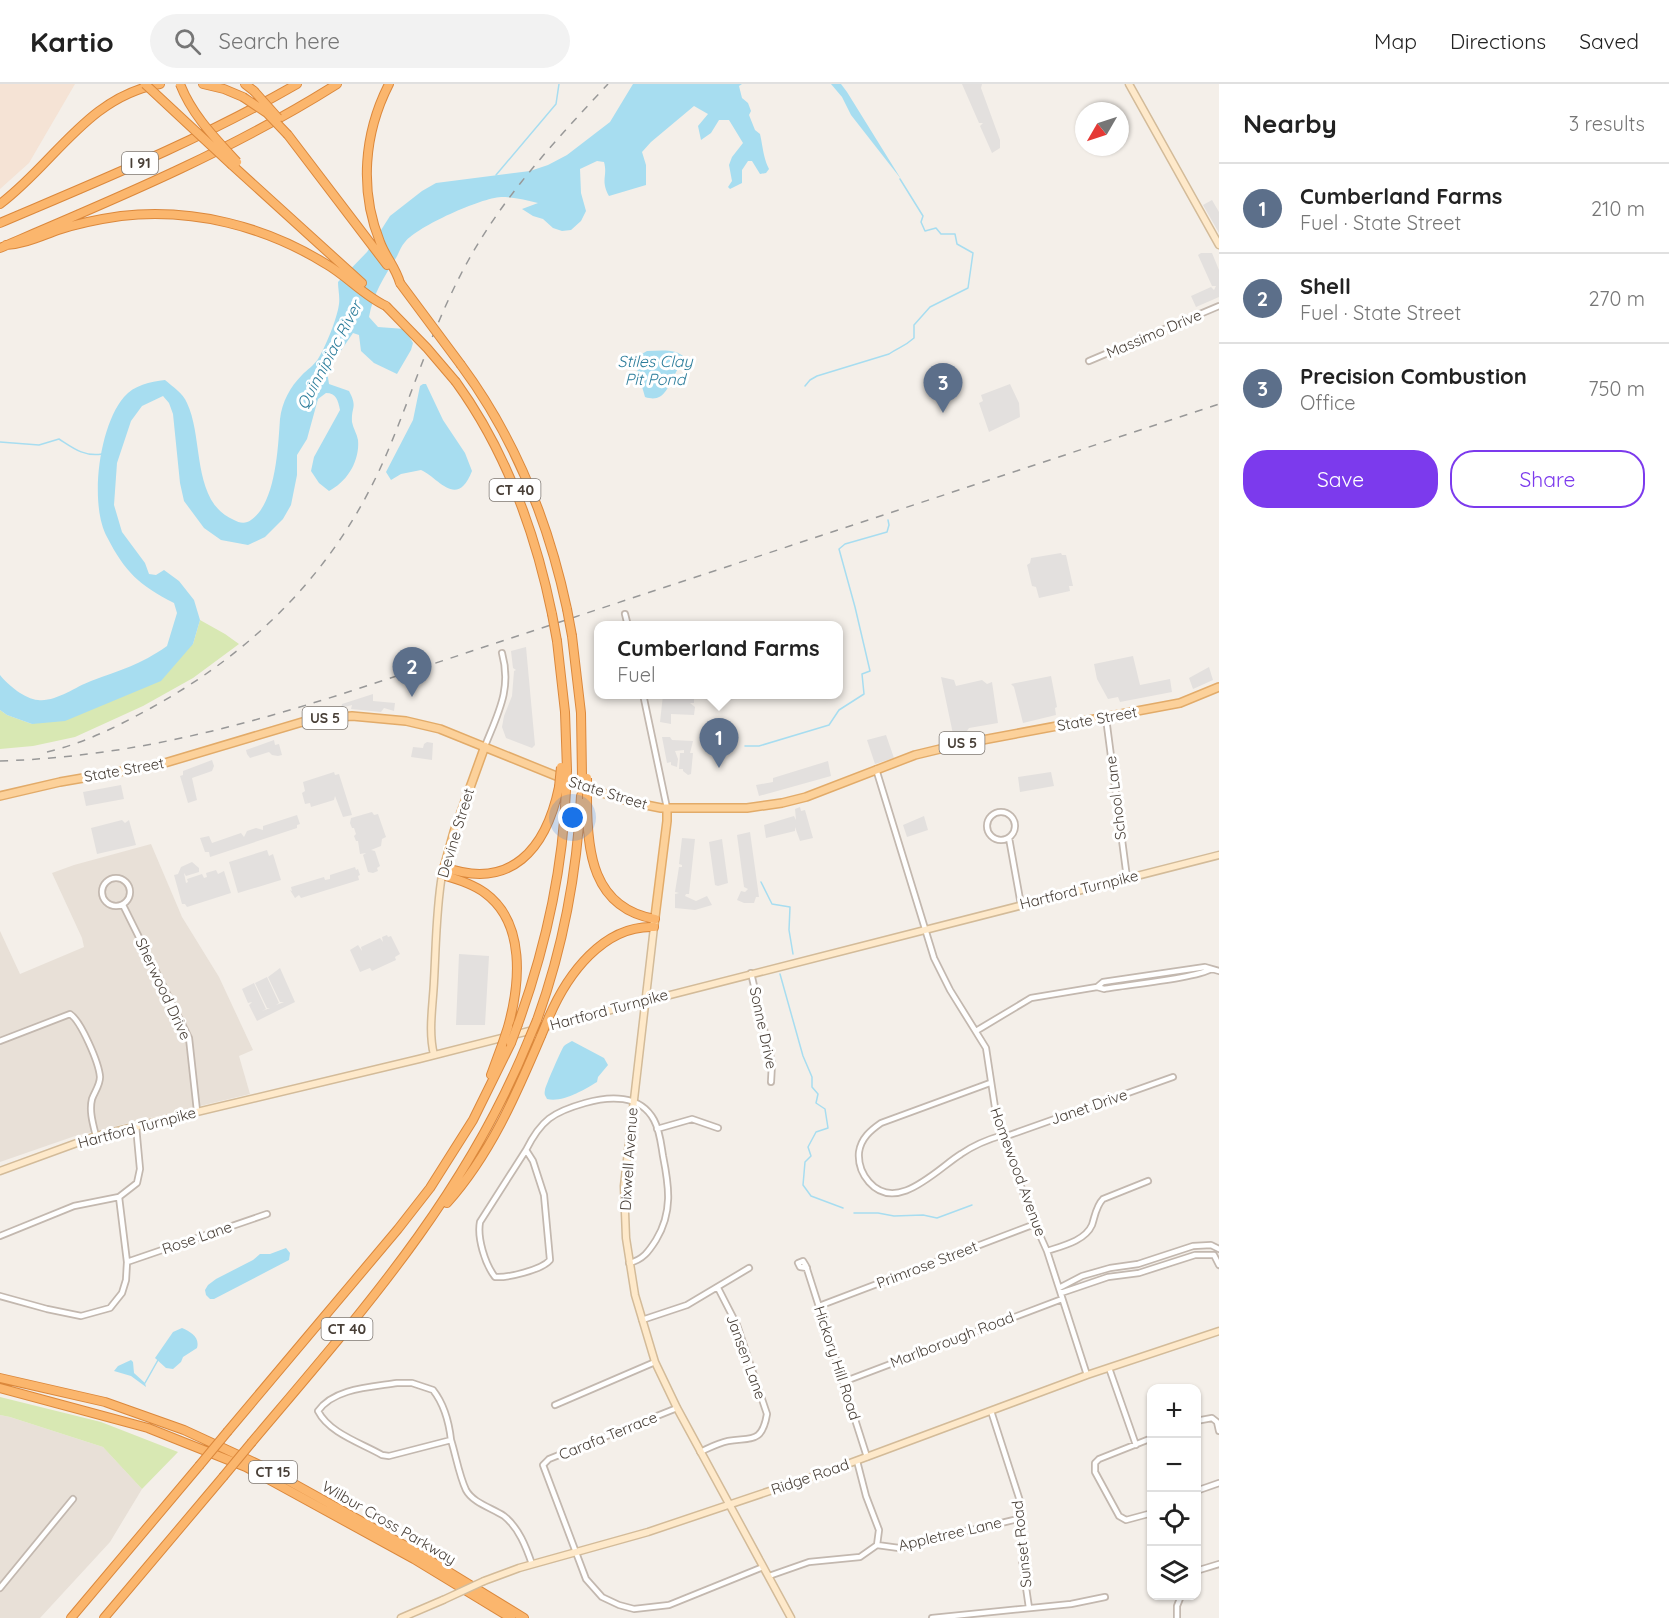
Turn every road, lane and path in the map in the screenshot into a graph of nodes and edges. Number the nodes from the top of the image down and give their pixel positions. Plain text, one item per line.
1 (145, 84) edge
2 (160, 84) edge
3 (180, 84) edge
4 (203, 84) edge
5 (245, 84) edge
6 (297, 84) edge
7 (337, 84) edge
8 (389, 84) edge
9 (1129, 84) edge
10 (289, 135) junction
11 (224, 148) junction
12 (235, 164) junction
13 (0, 204) edge
14 (0, 222) edge
15 (1219, 245) edge
16 (3, 246) edge
17 (400, 283) junction
18 (386, 306) junction
19 (1219, 306) edge
20 (1089, 361) dead end
21 (625, 614) dead end
22 (627, 621) edge
23 (501, 653) dead end
24 (1219, 687) edge
25 (644, 699) edge
26 (1106, 718) junction
27 (485, 746) junction
28 (875, 769) junction
29 (563, 789) junction
30 (0, 796) edge
31 (584, 798) junction
32 (667, 808) junction
33 (1010, 838) junction
34 (1219, 855) edge
35 (443, 871) junction
36 (1127, 878) junction
37 (123, 905) junction
38 (1021, 905) junction
39 (655, 923) junction
40 (924, 929) junction
41 (1219, 971) edge
42 (751, 974) junction
43 (645, 1001) junction
44 (976, 1031) junction
45 (0, 1041) edge
46 (506, 1044) junction
47 (434, 1055) junction
48 (1173, 1077) dead end
49 (771, 1082) dead end
50 (990, 1083) junction
51 (633, 1101) junction
52 (197, 1111) junction
53 (136, 1126) junction
54 (657, 1128) junction
55 (718, 1128) dead end
56 (96, 1136) junction
57 (1004, 1136) junction
58 (526, 1150) junction
59 (0, 1171) edge
60 (1148, 1181) dead end
61 (118, 1197) junction
62 (436, 1212) junction
63 (267, 1214) dead end
64 (1035, 1224) junction
65 (0, 1236) edge
66 (1219, 1249) edge
67 (1047, 1251) junction
68 (1214, 1255) junction
69 (127, 1262) junction
70 (629, 1263) junction
71 (1219, 1265) edge
72 (749, 1268) dead end
73 (807, 1268) dead end
74 (718, 1288) junction
75 (1061, 1293) junction
76 (0, 1296) edge
77 (819, 1306) junction
78 (642, 1320) junction
79 (1219, 1332) edge
80 (655, 1362) junction
81 (1109, 1368) junction
82 (1087, 1375) junction
83 (0, 1378) edge
84 (843, 1382) junction
85 (0, 1388) edge
86 (555, 1405) dead end
87 (676, 1408) junction
88 (991, 1411) junction
89 (1201, 1420) edge
90 (1219, 1431) edge
91 (451, 1440) junction
92 (1147, 1440) edge
93 (1136, 1445) junction
94 (700, 1452) junction
95 (867, 1457) junction
96 (856, 1461) junction
97 (1219, 1483) edge
98 (1201, 1490) edge
99 (73, 1499) dead end
100 (729, 1505) junction
101 (1147, 1514) edge
102 (1022, 1518) junction
103 (877, 1545) junction
104 (575, 1554) junction
105 (532, 1564) junction
106 (1219, 1564) edge
107 (763, 1566) junction
108 (1201, 1569) edge
109 (769, 1576) junction
110 (0, 1588) edge
111 (1105, 1597) dead end
112 (1179, 1600) edge
113 (1029, 1608) junction
114 (410, 1616) edge
115 (71, 1618) edge
116 (104, 1618) edge
117 (401, 1618) edge
118 (511, 1618) edge
119 (524, 1618) edge
120 (791, 1618) edge
121 (932, 1618) edge
122 (1177, 1618) edge

1 - 12 highway, bridge
2 - 13 highway
3 - 11 highway, bridge
4 - 10 highway, bridge
5 - 10 highway, bridge
6 - 14 highway, I 91
7 - 11 highway, I 91
8 - 17 highway, CT 40
9 - 15 main road
10 - 17 highway
11 - 12 highway, bridge
11 - 16 highway, I 91
12 - 18 highway, CT 40
16 - 18 highway
17 - 31 highway, CT 40, bridge
18 - 29 highway, CT 40, bridge
19 - 20 street, Massimo Drive
21 - 22 street
23 - 27 street, Devine Street
24 - 26 main road, State Street / US 5
25 - 32 street
26 - 28 main road, State Street / US 5
26 - 36 street, School Lane
27 - 30 main road, State Street / US 5
27 - 32 main road, State Street / US 5
27 - 35 main road, Devine Street
28 - 32 main road, State Street / US 5
28 - 40 street, Homewood Avenue
29 - 35 highway
29 - 46 highway, CT 40, bridge
31 - 39 highway
31 - 62 highway, CT 40, bridge
32 - 39 main road, Dixwell Avenue
33 - 33 street
33 - 38 street
34 - 36 main road, Hartford Turnpike
35 - 46 highway, bridge
35 - 47 main road, Devine Street
36 - 38 main road, Hartford Turnpike
37 - 37 street, Sherwood Drive
37 - 52 street, Sherwood Drive
38 - 40 main road, Hartford Turnpike
39 - 43 main road, Dixwell Avenue
39 - 62 highway, bridge
40 - 42 main road, Hartford Turnpike
40 - 44 street, Homewood Avenue
41 - 44 street
42 - 43 main road, Hartford Turnpike
42 - 49 street, Sonne Drive
43 - 47 main road, Hartford Turnpike
43 - 51 main road, Dixwell Avenue
44 - 50 street, Homewood Avenue
45 - 56 street
46 - 115 highway, CT 40, bridge
47 - 52 main road, Hartford Turnpike
48 - 57 street, Janet Drive
50 - 57 street, Homewood Avenue
50 - 57 street, Janet Drive
51 - 54 street
51 - 58 street
51 - 70 main road, Dixwell Avenue
52 - 53 main road, Hartford Turnpike
53 - 56 main road, Hartford Turnpike
53 - 61 street
54 - 55 street
54 - 70 street
56 - 59 main road, Hartford Turnpike
57 - 64 street, Homewood Avenue
58 - 58 street
60 - 67 street
61 - 65 street
61 - 69 street
62 - 116 highway, CT 40, bridge
63 - 69 street, Rose Lane
64 - 67 street, Homewood Avenue
64 - 77 street, Primrose Street
66 - 68 street, Marlborough Road
66 - 75 street, Marlborough Road
67 - 75 street, Homewood Avenue
68 - 71 street
68 - 75 street, Marlborough Road
69 - 76 street
70 - 78 main road, Dixwell Avenue
72 - 74 street
73 - 77 street, Hickory Hill Road
74 - 78 street
74 - 94 street, Jansen Lane
75 - 82 street, Homewood Avenue
75 - 84 street, Marlborough Road
77 - 84 street, Hickory Hill Road
78 - 80 main road, Dixwell Avenue
79 - 81 main road, Ridge Road
80 - 86 street
80 - 87 main road, Dixwell Avenue
81 - 82 main road, Ridge Road
81 - 93 street
82 - 88 main road, Ridge Road
83 - 119 highway, Wilbur Cross Parkway / CT 15
84 - 95 street, Hickory Hill Road
85 - 118 highway, Wilbur Cross Parkway / CT 15
87 - 94 main road, Dixwell Avenue
87 - 104 street, Carafa Terrace
88 - 95 main road, Ridge Road
88 - 102 street, Sunset Road
89 - 90 street
91 - 91 street
91 - 105 street
92 - 93 street
93 - 101 street
94 - 100 main road, Dixwell Avenue
95 - 96 main road, Ridge Road
96 - 100 main road, Ridge Road
96 - 103 street
97 - 98 street
99 - 110 street
100 - 104 main road, Ridge Road
100 - 107 main road, Dixwell Avenue
102 - 103 street, Appletree Lane
102 - 113 street, Sunset Road
103 - 109 street
104 - 105 main road, Ridge Road
104 - 107 street, Carafa Terrace
105 - 114 main road, Ridge Road, bridge
106 - 108 street
107 - 109 main road, Dixwell Avenue
109 - 120 main road, Dixwell Avenue
111 - 113 street
112 - 122 street
113 - 121 street
114 - 117 main road, Ridge Road

